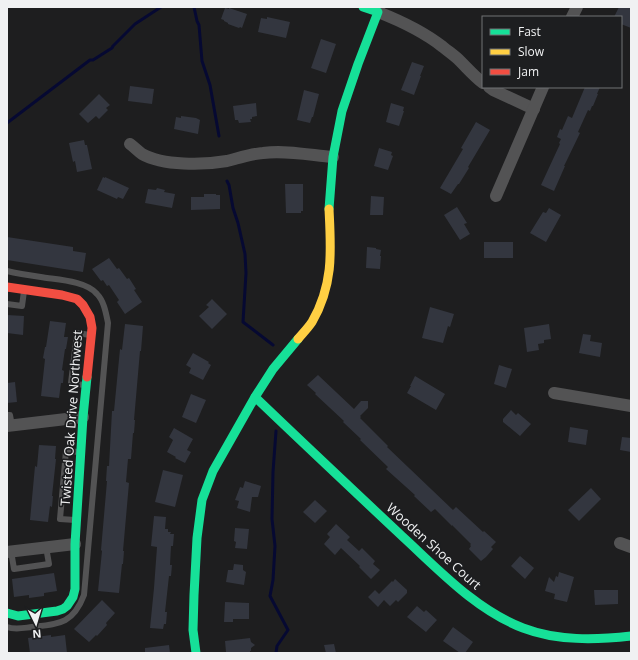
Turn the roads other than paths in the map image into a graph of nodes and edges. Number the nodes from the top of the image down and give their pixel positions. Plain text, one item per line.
1 (363, 7) edge
2 (577, 7) edge
3 (378, 9) edge
4 (572, 16) edge
5 (482, 81) edge
6 (490, 88) edge
7 (543, 88) edge
8 (534, 109) junction
9 (130, 144) dead end
10 (333, 157) junction
11 (496, 196) dead end
12 (7, 271) edge
13 (83, 285) junction
14 (7, 287) edge
15 (24, 289) junction
16 (77, 299) junction
17 (7, 304) edge
18 (98, 314) junction
19 (91, 335) junction
20 (86, 385) junction
21 (554, 393) dead end
22 (255, 397) junction
23 (631, 406) edge
24 (83, 417) junction
25 (8, 422) edge
26 (81, 454) junction
27 (96, 458) junction
28 (76, 520) junction
29 (75, 544) junction
30 (46, 547) junction
31 (9, 552) edge
32 (80, 590) junction
33 (58, 611) junction
34 (11, 614) edge
35 (63, 621) junction
36 (10, 628) edge
37 (631, 636) edge
38 (196, 653) edge

1 - 3 street
2 - 4 street
3 - 5 street
3 - 10 street
6 - 8 street
7 - 8 street
8 - 11 street
9 - 10 street
10 - 22 street
12 - 13 lane
13 - 16 lane
13 - 18 lane
14 - 15 street
15 - 16 street
15 - 17 lane
16 - 18 street, Twisted Oak Drive Northwest
18 - 19 street, Twisted Oak Drive Northwest
18 - 27 lane
19 - 20 street, Twisted Oak Drive Northwest
19 - 20 lane
20 - 24 street, Twisted Oak Drive Northwest
21 - 23 street
22 - 37 street, Wooden Shoe Court
22 - 38 street
24 - 25 street
24 - 26 street, Twisted Oak Drive Northwest
26 - 27 lane
26 - 28 street, Twisted Oak Drive Northwest
26 - 28 lane
27 - 32 lane
28 - 29 street, Twisted Oak Drive Northwest
29 - 30 street
29 - 32 street, Twisted Oak Drive Northwest
30 - 31 street
30 - 31 lane
32 - 33 street
32 - 35 lane
33 - 34 street
33 - 35 lane
34 - 36 lane
35 - 36 lane

